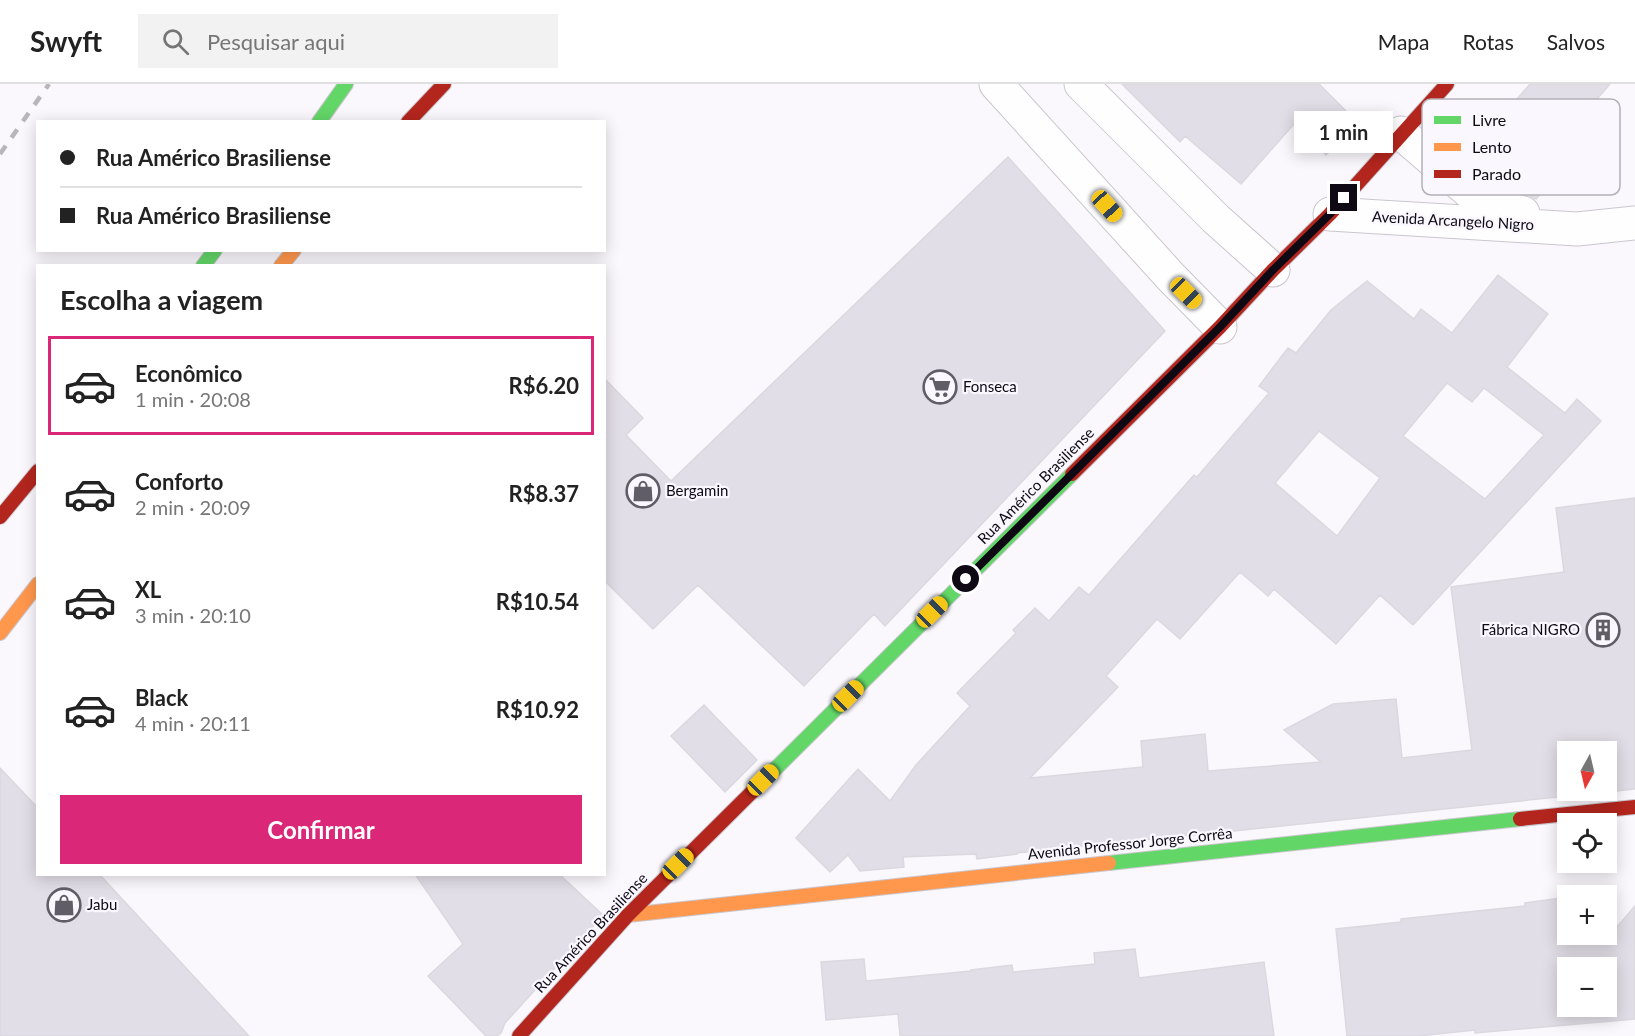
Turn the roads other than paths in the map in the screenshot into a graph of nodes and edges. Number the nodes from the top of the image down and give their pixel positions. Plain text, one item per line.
1 (346, 84) edge
2 (444, 84) edge
3 (996, 84) edge
4 (1081, 84) edge
5 (1447, 84) edge
6 (1433, 99) edge
7 (1422, 111) edge
8 (321, 120) edge
9 (410, 120) edge
10 (1401, 133) junction
11 (1422, 151) edge
12 (1473, 195) edge
13 (1330, 214) junction
14 (1635, 223) edge
15 (1577, 229) junction
16 (1273, 270) junction
17 (1220, 327) junction
18 (36, 473) edge
19 (0, 517) edge
20 (36, 587) edge
21 (0, 633) edge
22 (1631, 811) edge
23 (628, 915) junction
24 (519, 1036) edge

1 - 8 street
2 - 9 street
3 - 17 street
4 - 16 street
5 - 6 street, Rua Américo Brasiliense
7 - 10 street, Rua Américo Brasiliense
10 - 11 street, Avenida Arcangelo Nigro
10 - 13 street, Rua Américo Brasiliense
12 - 15 street, Avenida Arcangelo Nigro
13 - 15 street, Avenida Arcangelo Nigro
13 - 16 street, Rua Américo Brasiliense
14 - 15 street, Avenida Arcangelo Nigro
16 - 17 street, Rua Américo Brasiliense
17 - 23 street, Rua Américo Brasiliense
18 - 19 street
20 - 21 street
22 - 23 street, Avenida Professor Jorge Corrêa
23 - 24 street, Rua Américo Brasiliense

